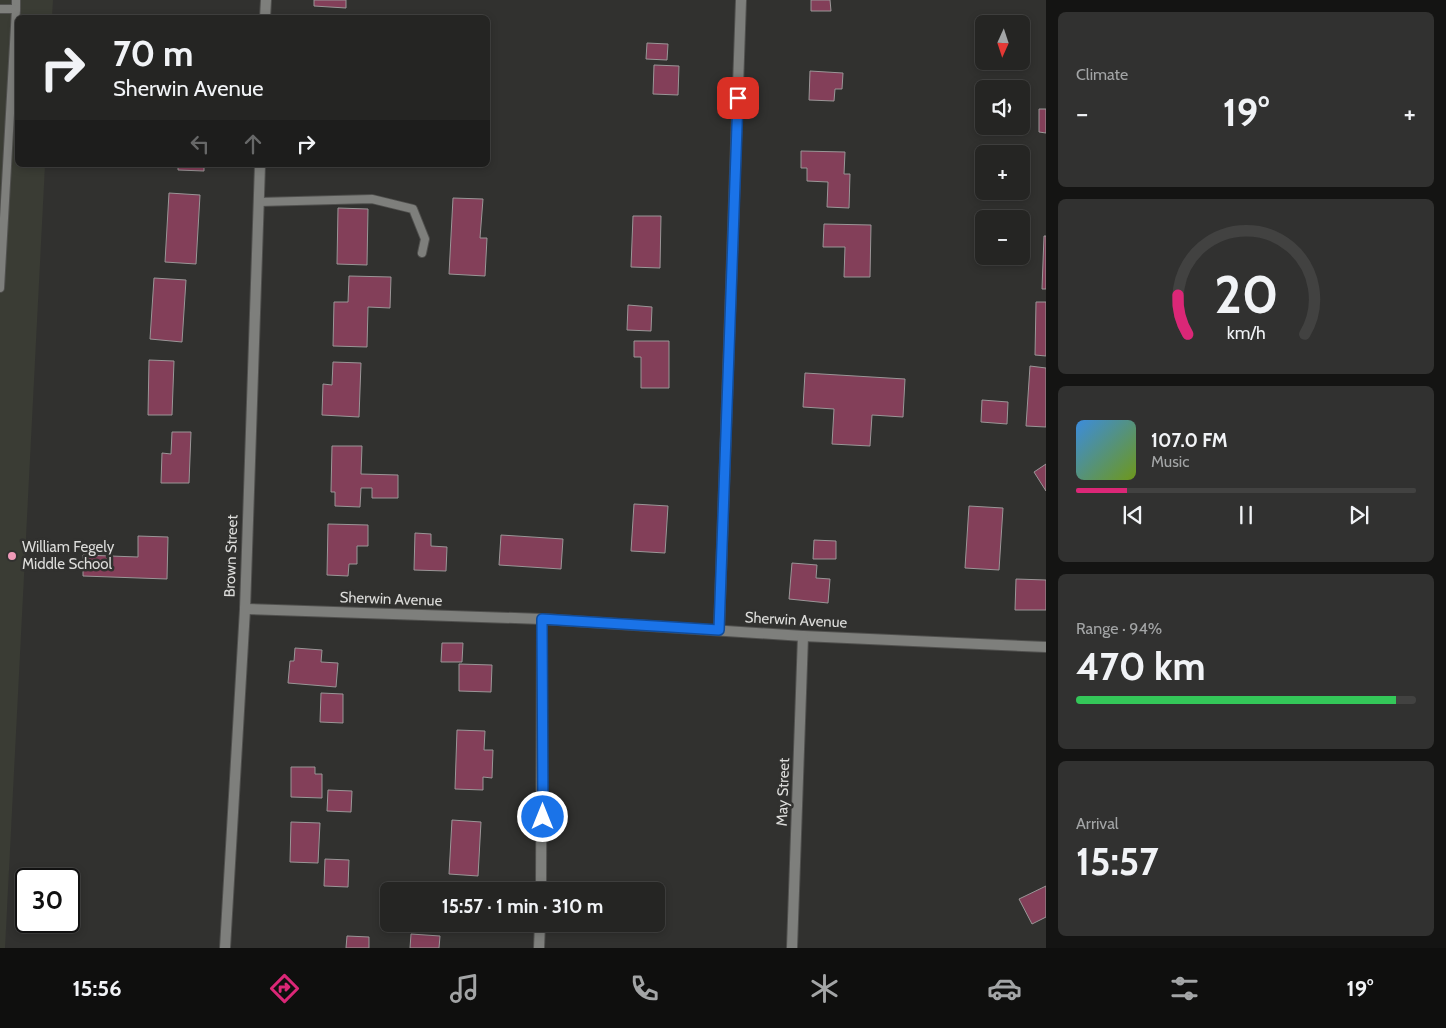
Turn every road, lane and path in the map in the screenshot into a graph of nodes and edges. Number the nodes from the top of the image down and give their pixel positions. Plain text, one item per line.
1 (16, 0) edge
2 (266, 0) edge
3 (741, 0) edge
4 (0, 8) edge
5 (16, 9) junction
6 (16, 15) edge
7 (265, 15) edge
8 (15, 27) edge
9 (9, 136) junction
10 (0, 139) edge
11 (260, 167) edge
12 (259, 202) junction
13 (422, 252) dead end
14 (0, 288) edge
15 (245, 609) junction
16 (542, 619) junction
17 (719, 630) junction
18 (804, 636) junction
19 (1046, 647) edge
20 (541, 882) edge
21 (540, 932) edge
22 (226, 948) edge
23 (539, 948) edge
24 (792, 948) edge

1 - 5 lane
2 - 7 street
3 - 17 street
4 - 5 lane
5 - 6 lane
8 - 9 lane
9 - 10 lane
9 - 14 lane
11 - 12 street, Brown Street
12 - 13 lane
12 - 15 street, Brown Street
15 - 16 street, Sherwin Avenue
15 - 22 street, Brown Street
16 - 17 street, Sherwin Avenue
16 - 20 street
17 - 18 street, Sherwin Avenue
18 - 19 street, Sherwin Avenue
18 - 24 street, May Street
21 - 23 street

